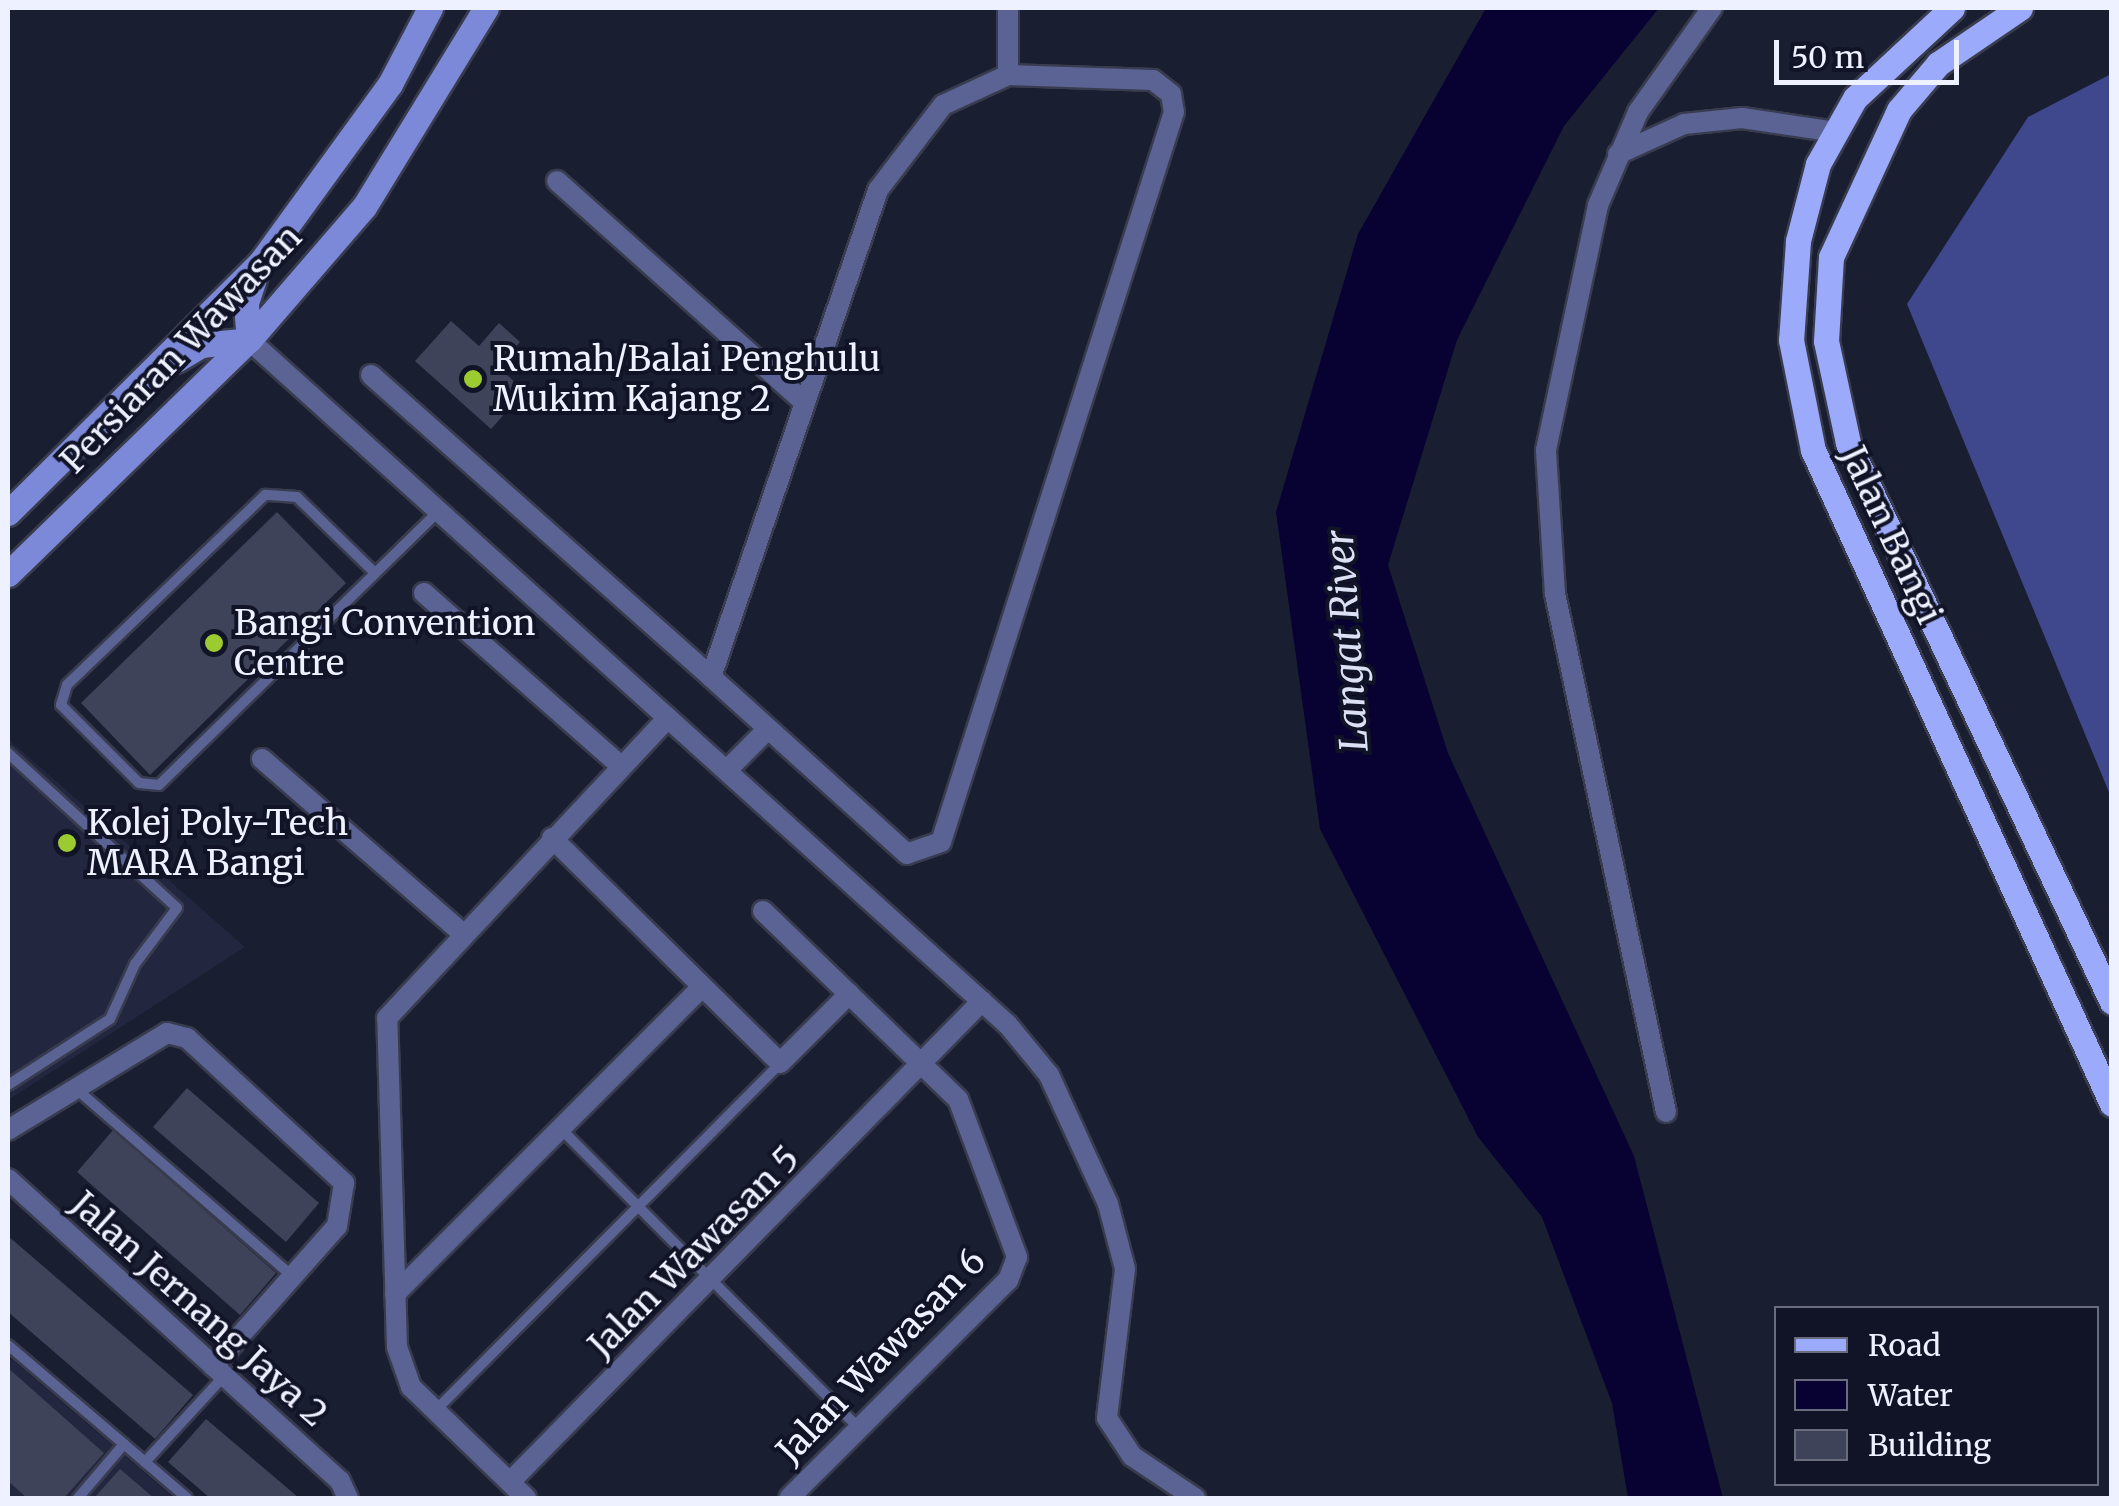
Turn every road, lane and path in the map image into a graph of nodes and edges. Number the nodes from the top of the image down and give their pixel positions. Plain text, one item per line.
1 (430, 8) edge
2 (486, 8) edge
3 (1008, 8) edge
4 (1712, 8) edge
5 (1952, 8) edge
6 (2020, 8) edge
7 (1008, 75) junction
8 (1836, 132) junction
9 (1618, 154) junction
10 (557, 182) dead end
11 (260, 263) junction
12 (249, 340) junction
13 (371, 375) dead end
14 (146, 378) junction
15 (802, 400) junction
16 (438, 512) junction
17 (8, 513) edge
18 (374, 572) junction
19 (8, 574) edge
20 (424, 593) dead end
21 (711, 677) junction
22 (668, 718) junction
23 (767, 730) junction
24 (8, 753) edge
25 (262, 758) dead end
26 (620, 766) junction
27 (727, 770) junction
28 (552, 838) junction
29 (762, 911) dead end
30 (461, 932) junction
31 (702, 987) junction
32 (849, 994) junction
33 (982, 1002) junction
34 (2112, 1002) edge
35 (780, 1062) junction
36 (925, 1068) junction
37 (8, 1085) edge
38 (74, 1087) junction
39 (2112, 1104) edge
40 (1666, 1112) dead end
41 (561, 1129) junction
42 (8, 1130) edge
43 (8, 1179) edge
44 (638, 1206) junction
45 (294, 1278) junction
46 (712, 1280) junction
47 (395, 1294) junction
48 (8, 1345) edge
49 (218, 1371) junction
50 (436, 1410) junction
51 (859, 1428) junction
52 (124, 1444) junction
53 (144, 1462) junction
54 (510, 1482) junction
55 (346, 1493) edge
56 (78, 1498) edge
57 (186, 1498) edge
58 (526, 1498) edge
59 (789, 1498) edge
60 (1195, 1498) edge

1 - 11 main road, Persiaran Wawasan
2 - 12 main road, Persiaran Wawasan
3 - 7 street
4 - 9 street
5 - 8 main road, Jalan Bangi
6 - 34 main road, Jalan Bangi
7 - 15 street
7 - 23 street
8 - 9 street
8 - 39 main road, Jalan Bangi
9 - 40 street
10 - 15 street
11 - 12 main road
11 - 14 main road, Persiaran Wawasan
12 - 14 main road
12 - 16 street
12 - 19 main road, Persiaran Wawasan
13 - 21 street
14 - 17 main road, Persiaran Wawasan
15 - 21 street
16 - 18 lane
16 - 22 street
18 - 18 lane
20 - 26 street
21 - 23 street
22 - 26 street
22 - 27 street
23 - 27 street
24 - 37 lane
25 - 30 street
26 - 28 street
27 - 33 street
28 - 30 street
28 - 31 street
29 - 32 street
30 - 47 street
31 - 35 street
31 - 41 street
32 - 35 street
32 - 36 street
33 - 36 street, Jalan Wawasan 5
33 - 60 street
35 - 44 lane
36 - 46 street, Jalan Wawasan 5
36 - 51 street, Jalan Wawasan 6
38 - 42 street
38 - 45 lane
38 - 45 street
41 - 44 lane
41 - 47 street
43 - 49 street, Jalan Jernang Jaya 2
44 - 46 lane
44 - 50 lane
45 - 49 street
46 - 51 lane
46 - 54 street, Jalan Wawasan 5
47 - 50 street
48 - 52 lane
49 - 53 lane
49 - 55 street, Jalan Jernang Jaya 2
50 - 54 street
51 - 59 street, Jalan Wawasan 6
52 - 53 lane
52 - 56 lane
53 - 57 lane
54 - 58 street

